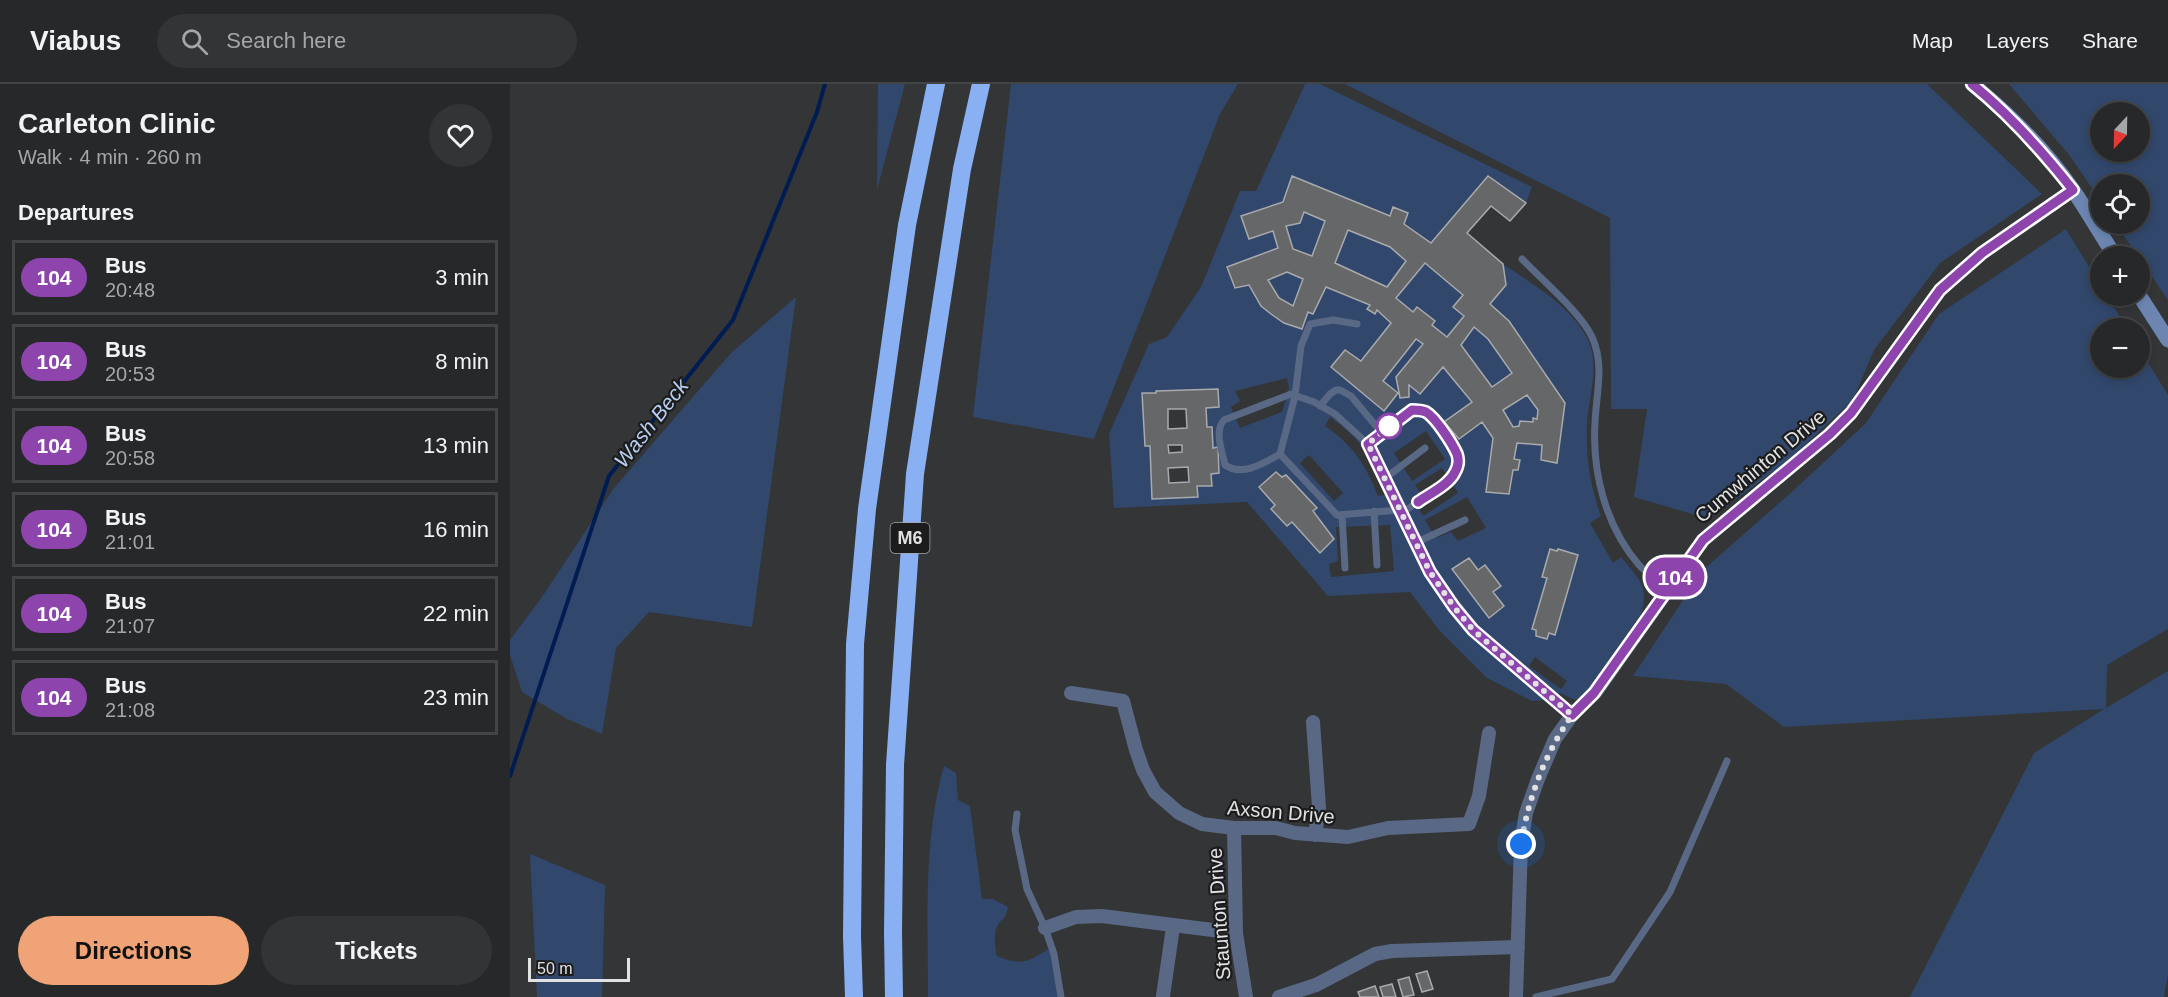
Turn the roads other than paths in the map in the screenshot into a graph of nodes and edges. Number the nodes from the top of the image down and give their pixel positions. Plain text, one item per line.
1 (936, 84) edge
2 (981, 84) edge
3 (1972, 84) edge
4 (2073, 190) junction
5 (2109, 246) edge
6 (1522, 259) dead end
7 (2146, 306) edge
8 (1357, 324) dead end
9 (2168, 340) edge
10 (1295, 396) junction
11 (1320, 406) junction
12 (1381, 432) junction
13 (1368, 444) junction
14 (1425, 448) dead end
15 (1280, 454) junction
16 (1384, 479) junction
17 (1374, 511) junction
18 (1401, 511) junction
19 (1342, 515) junction
20 (1465, 520) dead end
21 (1415, 543) junction
22 (1377, 565) dead end
23 (1345, 568) dead end
24 (1667, 589) junction
25 (1071, 693) dead end
26 (1572, 715) junction
27 (1313, 722) dead end
28 (1490, 733) dead end
29 (1727, 761) dead end
30 (1017, 814) dead end
31 (1234, 828) junction
32 (1315, 835) junction
33 (1173, 927) junction
34 (1045, 928) junction
35 (1236, 933) junction
36 (1518, 947) junction
37 (1163, 996) edge
38 (854, 997) edge
39 (894, 997) edge
40 (1061, 997) edge
41 (1246, 997) edge
42 (1279, 997) edge
43 (1516, 997) edge
44 (1536, 997) edge

1 - 38 highway, M6
2 - 39 highway, M6
3 - 4 street
4 - 5 street
4 - 24 street, Cumwhinton Drive
6 - 24 lane
7 - 9 street
8 - 10 lane
10 - 11 lane
10 - 15 lane
10 - 15 lane
11 - 12 lane
11 - 13 lane
12 - 13 lane
12 - 18 lane
13 - 16 lane
14 - 16 lane
15 - 19 lane
16 - 18 lane
17 - 18 lane
17 - 19 lane
17 - 22 lane
18 - 21 lane
19 - 23 lane
20 - 21 lane
21 - 26 lane
24 - 26 street, Cumwhinton Drive
25 - 31 street, Axson Drive
26 - 36 street, Cumwhinton Drive
27 - 32 street
28 - 32 street, Axson Drive
29 - 44 lane
30 - 34 lane
31 - 32 street, Axson Drive
31 - 35 street, Staunton Drive
33 - 34 street
33 - 35 street
33 - 37 street
34 - 40 lane
35 - 41 street, Staunton Drive
36 - 42 street
36 - 43 street, Cumwhinton Drive

